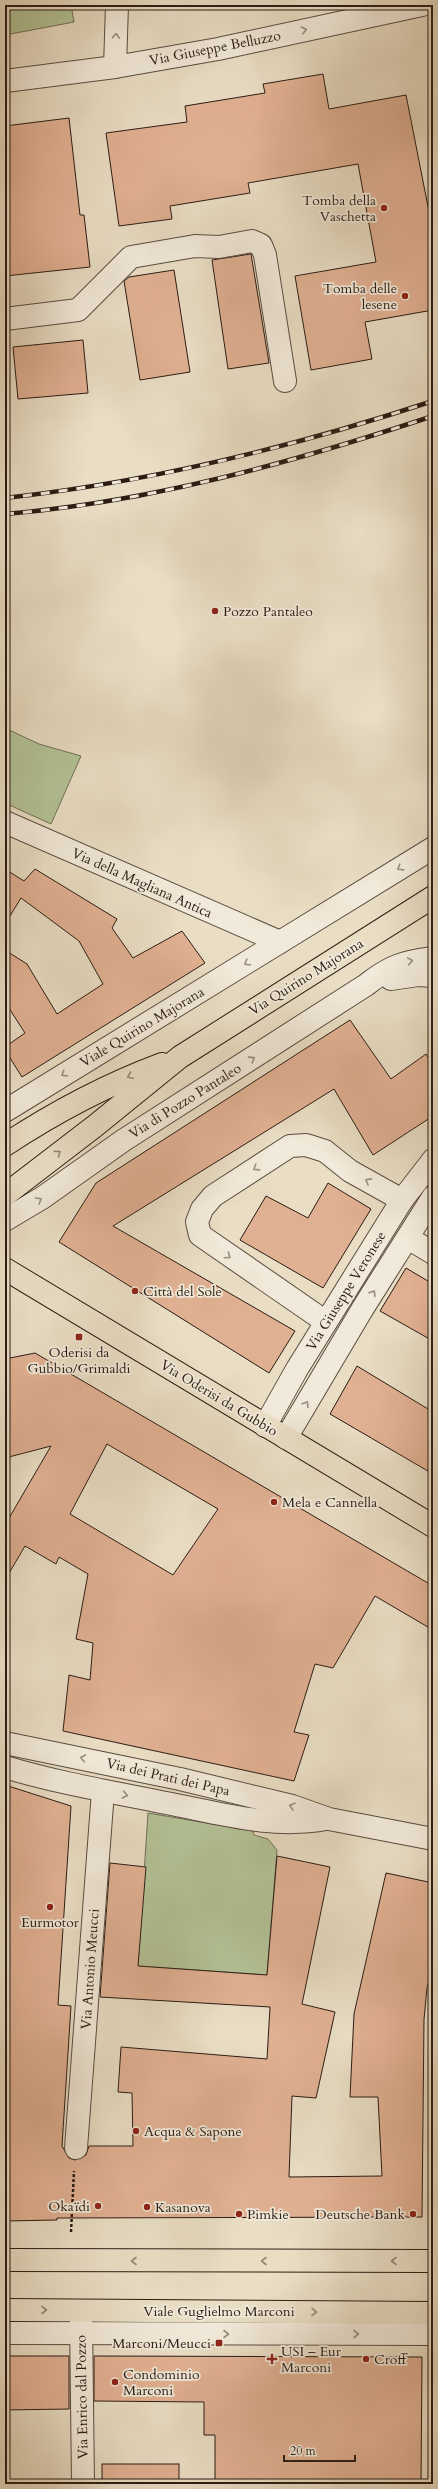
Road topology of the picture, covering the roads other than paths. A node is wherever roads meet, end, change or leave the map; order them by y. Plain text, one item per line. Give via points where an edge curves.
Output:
1 (117, 5) edge
2 (422, 5) edge
3 (115, 67) junction
4 (5, 81) edge
5 (5, 319) edge
6 (285, 381) dead end
7 (5, 822) edge
8 (433, 848) edge
9 (433, 897) edge
10 (280, 942) junction
11 (433, 958) edge
12 (433, 976) edge
13 (366, 985) junction
14 (180, 1057) junction
15 (5, 1111) edge
16 (5, 1145) edge
17 (433, 1160) edge
18 (5, 1195) edge
19 (433, 1197) edge
20 (402, 1200) junction
21 (5, 1220) edge
22 (408, 1238) junction
23 (433, 1253) edge
24 (5, 1269) edge
25 (326, 1322) junction
26 (265, 1426) junction
27 (286, 1438) junction
28 (433, 1526) edge
29 (5, 1743) edge
30 (5, 1768) edge
31 (103, 1791) junction
32 (329, 1819) junction
33 (433, 1839) edge
34 (75, 2157) road end
35 (5, 2260) edge
36 (433, 2261) edge
37 (5, 2310) edge
38 (81, 2310) junction
39 (433, 2313) edge
40 (5, 2333) edge
41 (81, 2334) junction
42 (433, 2334) edge
43 (83, 2484) edge

3 -> 1 street
3 -> 2 street, Via Giuseppe Belluzzo via 218,49
3 - 4 street, Via Giuseppe Belluzzo
5 - 6 street via 78,310 131,258 195,246 219,247 252,242 261,245 265,255
7 - 10 street, Via della Magliana Antica
8 -> 10 street
9 - 14 main road, Via Quirino Majorana
10 -> 15 street, Viale Quirino Majorana
13 -> 11 street, Via di Pozzo Pantaleo via 393,966
12 - 13 street, Via di Pozzo Pantaleo via 400,977
21 -> 13 street, Via di Pozzo Pantaleo via 42,1198 124,1140
14 -> 16 main road, Via Quirino Majorana via 88,1096
18 -> 14 main road, Via Quirino Majorana
17 - 20 street, Via Giuseppe Veronese
19 - 22 street, Via Giuseppe Veronese
20 - 25 street, Via Giuseppe Veronese
20 -> 25 street via 350,1171 325,1151 306,1145 290,1146 213,1196 202,1209 197,1222 200,1235
22 - 23 street
27 -> 22 street, Via Giuseppe Veronese
24 - 26 main road, Via Oderisi da Gubbio
25 - 26 street, Via Giuseppe Veronese
26 - 27 main road, Via Oderisi da Gubbio
27 - 28 main road, Via Oderisi da Gubbio
32 -> 29 street, Via dei Prati dei Papa via 292,1806 187,1781
30 - 31 street, Via dei Prati dei Papa
31 -> 32 street, Via dei Prati dei Papa via 268,1822 305,1823
31 - 34 street, Via Antonio Meucci
32 - 33 street, Via dei Prati dei Papa
36 -> 35 main road
37 -> 38 main road, Viale Guglielmo Marconi
38 -> 39 main road, Viale Guglielmo Marconi
38 - 41 street, Via Enrico dal Pozzo
40 - 41 street, Viale Guglielmo Marconi
41 -> 42 street, Viale Guglielmo Marconi
41 - 43 street, Via Enrico dal Pozzo

